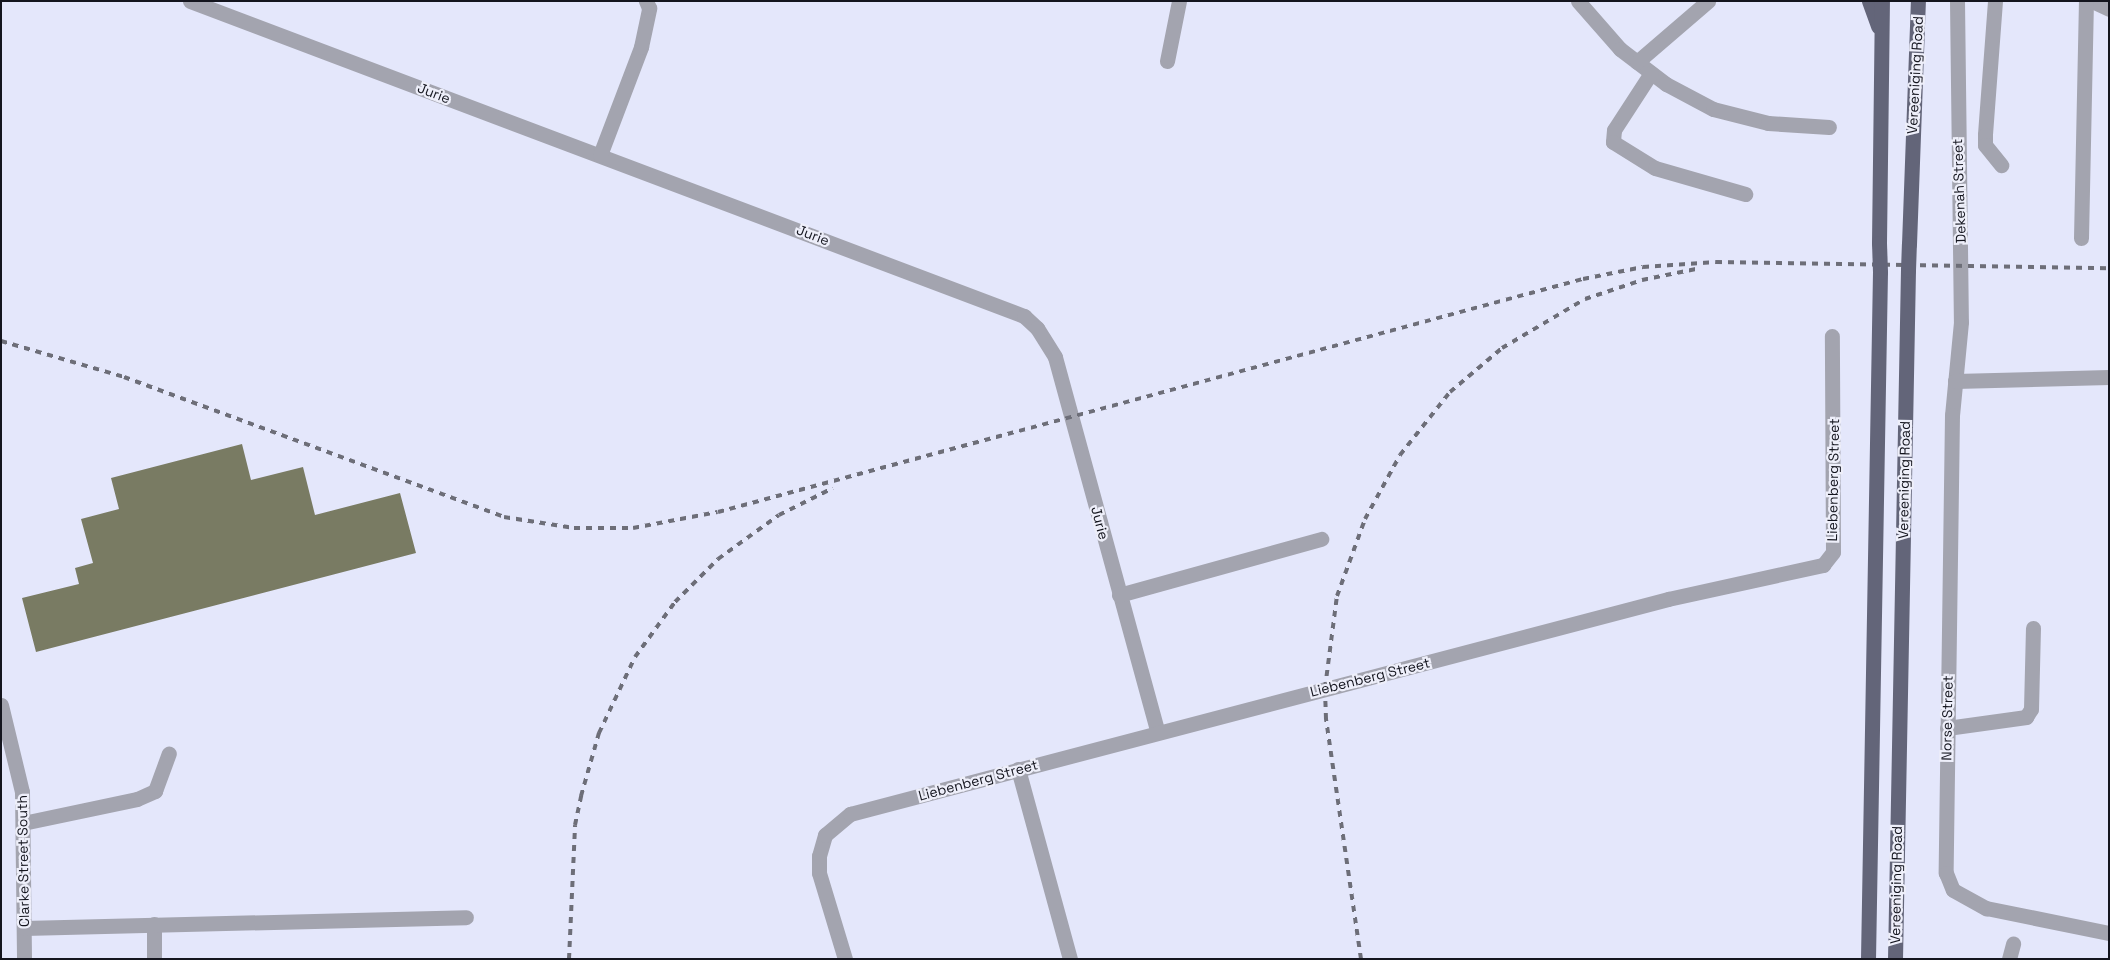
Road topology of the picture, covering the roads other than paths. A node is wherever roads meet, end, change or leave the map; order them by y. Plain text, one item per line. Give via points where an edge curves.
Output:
1 (190, 1) edge
2 (646, 1) edge
3 (1179, 1) edge
4 (1578, 1) edge
5 (1708, 1) edge
6 (1869, 1) edge
7 (1882, 1) edge
8 (1918, 1) edge
9 (1957, 1) edge
10 (1995, 1) edge
11 (2086, 1) edge
12 (2092, 1) edge
13 (2109, 9) edge
14 (1882, 40) junction
15 (1166, 61) dead end
16 (1637, 62) junction
17 (1651, 73) junction
18 (1829, 127) dead end
19 (600, 155) junction
20 (2001, 165) dead end
21 (1745, 194) dead end
22 (2081, 238) dead end
23 (1832, 336) dead end
24 (2109, 377) edge
25 (1955, 381) junction
26 (1321, 539) dead end
27 (1119, 595) junction
28 (2032, 628) dead end
29 (1, 705) edge
30 (1947, 728) junction
31 (1157, 731) junction
32 (169, 753) dead end
33 (1018, 769) junction
34 (23, 823) junction
35 (466, 917) dead end
36 (154, 924) junction
37 (24, 928) junction
38 (2109, 933) edge
39 (24, 959) edge
40 (154, 959) edge
41 (845, 959) edge
42 (1070, 959) edge
43 (1868, 959) edge
44 (1895, 959) edge

1 - 19 street, Jurie
2 - 19 street via 649,8 641,47
3 - 15 street
4 - 16 street via 1597,27
5 - 16 street
6 - 14 main road
7 - 14 main road, Vereeniging Road
8 - 44 main road, Vereeniging Road, bridge via 1908,270
9 - 25 street, Dekenah Street via 1961,294
10 - 20 street via 1985,145
11 - 22 street
12 - 13 street
14 - 43 main road, Vereeniging Road, bridge
16 - 17 street
17 - 18 street via 1713,109 1768,123
17 - 21 street via 1614,130 1613,142 1655,168
19 - 27 street, Jurie via 1010,309 1030,322 1055,357
23 - 31 street, Liebenberg Street via 1832,552 1823,565 1668,599
24 - 25 street
25 - 30 street, Norse Street
26 - 27 street
27 - 31 street, Jurie
28 - 30 street via 2031,709 2026,717
29 - 34 street, Clarke Street South via 22,792
30 - 38 street, Norse Street via 1945,855 1946,874 1953,890 1986,908
31 - 33 street, Liebenberg Street
32 - 34 street via 155,791 137,799
33 - 41 street, Liebenberg Street via 850,814 836,822 821,845 819,873
33 - 42 street
34 - 37 street, Clarke Street South
35 - 36 street
36 - 37 street
36 - 40 street
37 - 39 street, Clarke Street South

